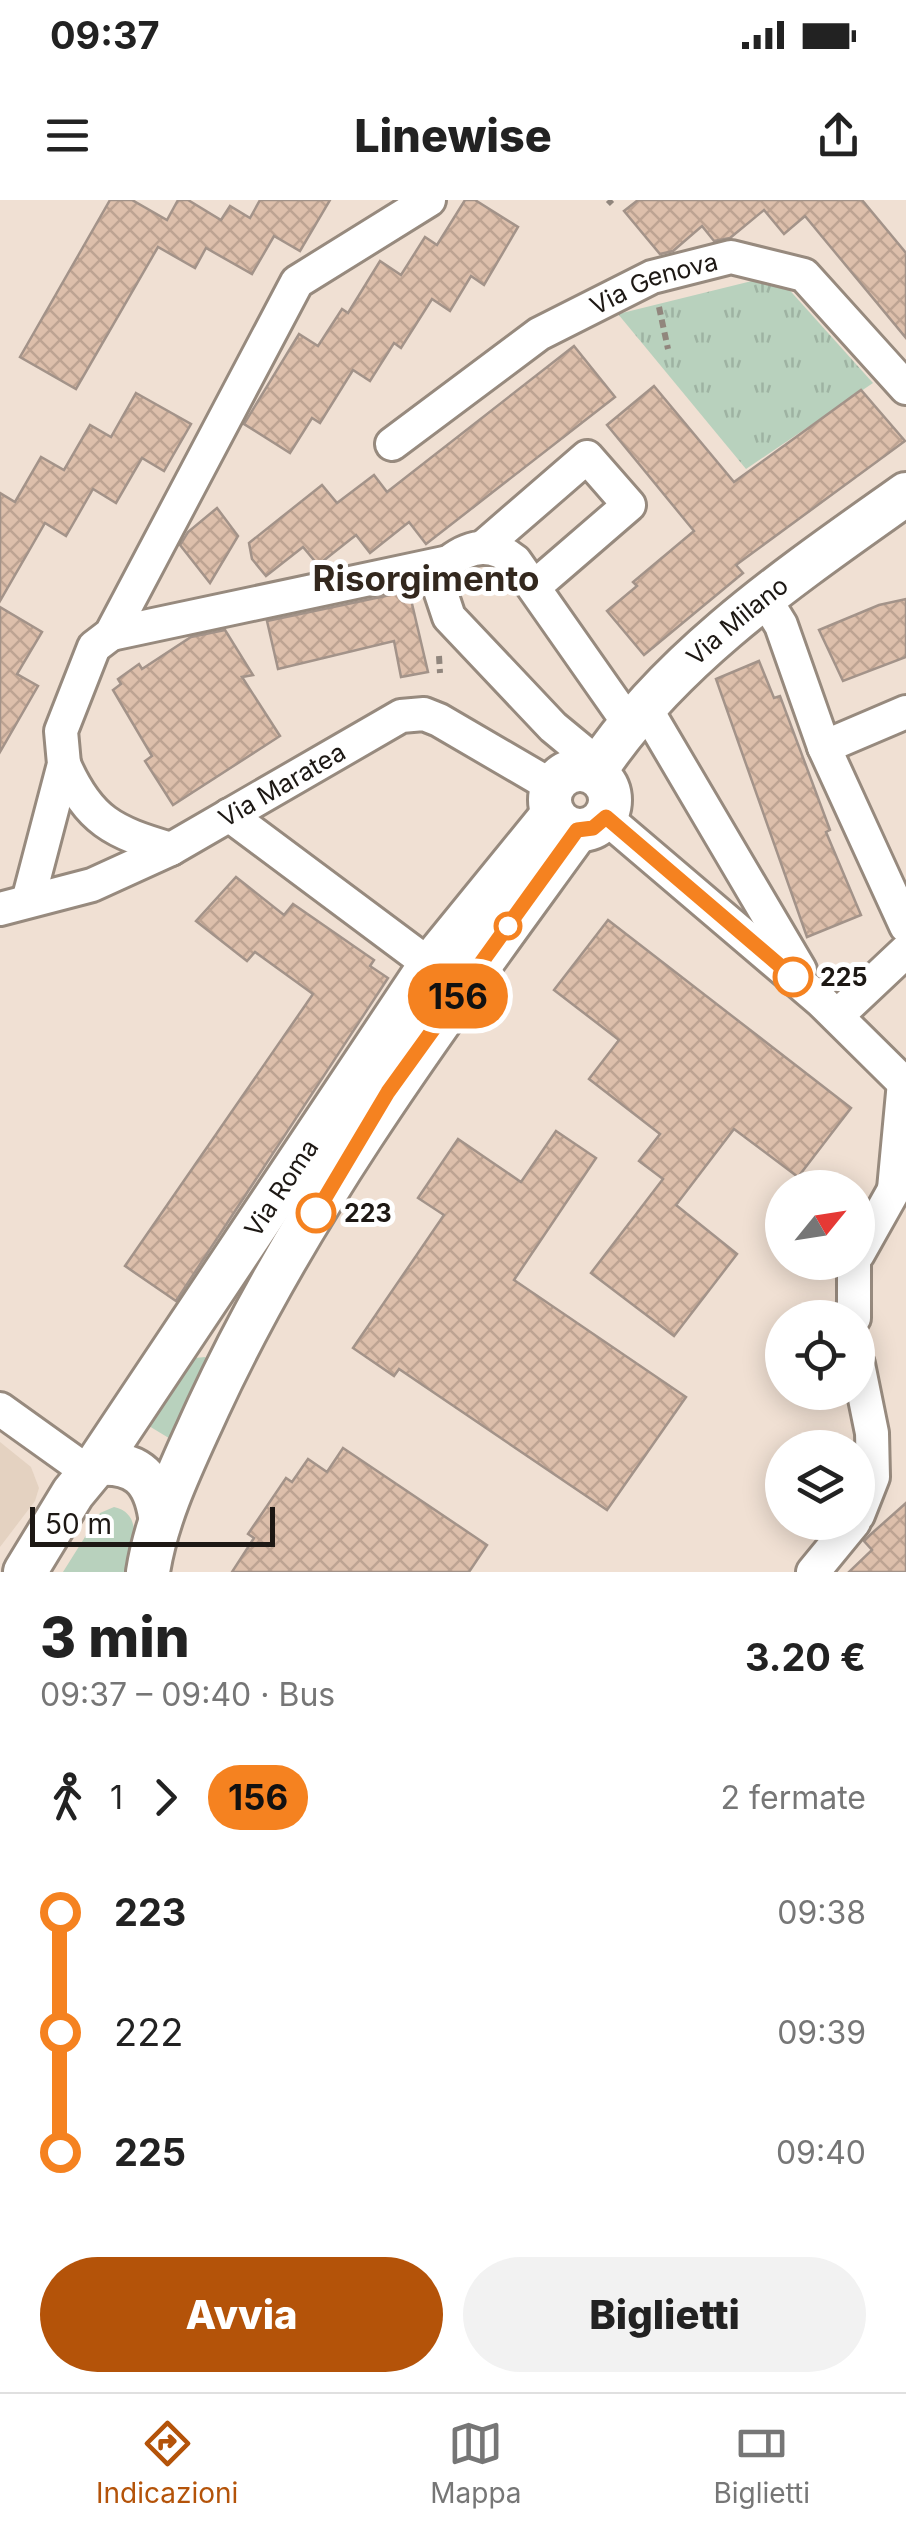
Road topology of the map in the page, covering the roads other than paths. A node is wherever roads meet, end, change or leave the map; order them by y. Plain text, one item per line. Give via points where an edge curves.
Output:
1 (430, 200) edge
2 (906, 388) edge
3 (392, 444) dead end
4 (906, 494) edge
5 (482, 547) junction
6 (450, 562) junction
7 (534, 587) junction
8 (765, 600) junction
9 (111, 634) junction
10 (906, 712) edge
11 (638, 716) junction
12 (824, 747) junction
13 (64, 764) junction
14 (597, 769) junction
15 (572, 812) junction
16 (229, 816) junction
17 (171, 849) junction
18 (14, 905) edge
19 (906, 926) edge
20 (906, 951) edge
21 (430, 965) junction
22 (829, 1009) junction
23 (905, 1084) edge
24 (900, 1179) edge
25 (875, 1224) edge
26 (0, 1409) edge
27 (93, 1468) junction
28 (160, 1516) junction
29 (839, 1540) edge
30 (25, 1572) edge
31 (148, 1572) edge
32 (813, 1572) edge

1 - 9 street via 297,282
2 - 3 street, Via Genova via 804,275 731,257 652,277 539,334
4 - 8 main road, Via Milano
5 - 6 street
5 - 7 street via 504,552
5 - 7 street via 588,457 628,505
6 - 9 street
6 - 14 street via 440,590 449,618
7 - 11 street
8 - 11 main road, Via Milano
8 - 12 street via 781,625
9 - 13 street via 94,647 60,731
10 - 12 street
11 - 14 main road, Via Milano
11 - 22 street
12 - 19 street
13 - 17 street via 93,815
13 - 18 street
14 - 15 main road via 570,770
15 - 16 street, Via Maratea via 424,714 401,716
15 - 21 main road, Via Roma
15 - 22 street, Via Maratea
15 - 28 main road, Via Roma via 388,1092 234,1352
16 - 17 street, Via Maratea
16 - 21 street
17 - 18 street, Via Maratea via 92,885
20 - 22 street
21 - 27 main road, Via Roma
22 - 23 street
23 - 24 street
24 - 25 street
26 - 27 street
27 - 28 main road via 121,1462 142,1472 156,1492
27 - 30 main road, Via Roma
28 - 31 main road, Via Roma
29 - 32 street

